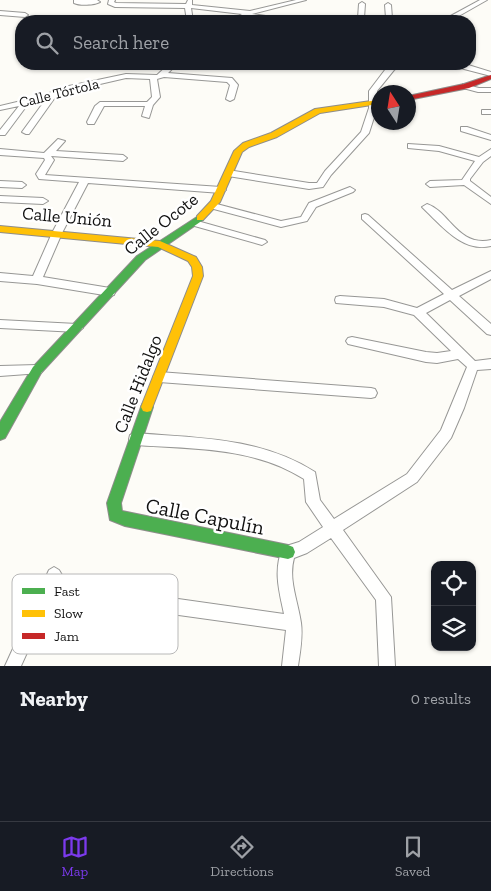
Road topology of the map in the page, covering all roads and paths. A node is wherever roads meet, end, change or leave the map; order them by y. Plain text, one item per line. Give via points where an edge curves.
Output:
1 (77, 0) edge
2 (112, 0) edge
3 (303, 0) edge
4 (484, 0) edge
5 (97, 2) dead end
6 (151, 2) edge
7 (189, 3) edge
8 (362, 4) dead end
9 (388, 5) dead end
10 (0, 13) edge
11 (247, 14) junction
12 (461, 14) edge
13 (25, 15) dead end
14 (252, 15) edge
15 (361, 15) edge
16 (388, 15) edge
17 (167, 70) edge
18 (390, 70) edge
19 (475, 70) edge
20 (163, 74) junction
21 (491, 76) edge
22 (153, 78) junction
23 (377, 85) edge
24 (466, 86) junction
25 (491, 90) edge
26 (54, 94) junction
27 (416, 96) edge
28 (230, 99) dead end
29 (24, 103) junction
30 (149, 104) junction
31 (371, 104) edge
32 (0, 108) edge
33 (146, 116) dead end
34 (371, 117) edge
35 (91, 122) dead end
36 (464, 130) dead end
37 (26, 132) dead end
38 (2, 133) dead end
39 (491, 138) edge
40 (61, 141) dead end
41 (411, 146) dead end
42 (0, 152) edge
43 (491, 152) edge
44 (47, 154) junction
45 (123, 158) dead end
46 (480, 160) junction
47 (228, 173) junction
48 (85, 180) junction
49 (466, 182) junction
50 (0, 184) edge
51 (430, 184) dead end
52 (22, 185) dead end
53 (221, 190) junction
54 (350, 190) dead end
55 (0, 199) edge
56 (43, 201) dead end
57 (491, 201) edge
58 (213, 206) junction
59 (427, 207) dead end
60 (365, 217) dead end
61 (194, 223) junction
62 (0, 230) edge
63 (57, 232) junction
64 (262, 242) dead end
65 (491, 243) edge
66 (160, 244) junction
67 (197, 267) joint
68 (491, 275) edge
69 (0, 277) edge
70 (37, 280) junction
71 (110, 292) junction
72 (450, 296) junction
73 (340, 300) dead end
74 (418, 312) junction
75 (0, 324) edge
76 (77, 328) junction
77 (491, 331) edge
78 (352, 341) dead end
79 (459, 354) junction
80 (491, 364) edge
81 (473, 366) junction
82 (37, 370) junction
83 (0, 371) edge
84 (159, 377) junction
85 (371, 393) dead end
86 (1, 430) edge
87 (135, 440) junction
88 (115, 515) joint
89 (332, 527) junction
90 (288, 552) junction
91 (178, 607) edge
92 (293, 623) junction
93 (18, 654) edge
94 (13, 666) edge
95 (290, 666) edge
96 (387, 666) edge

1 - 5 street via 77,3
2 - 6 street via 110,3 115,5
3 - 11 street
4 - 12 street
6 - 7 street
7 - 11 street via 235,8
8 - 15 street
9 - 16 street
10 - 13 street
11 - 14 street
17 - 20 street, Calle Tórtola
18 - 23 street
19 - 21 street
20 - 22 street, Calle Tórtola
20 - 28 street via 232,82
21 - 24 street
22 - 26 street, Calle Tórtola via 126,76
22 - 30 street via 156,97
24 - 25 street
24 - 27 street
26 - 29 street, Calle Tórtola
26 - 37 street
29 - 32 street, Calle Tórtola
29 - 38 street
30 - 33 street
30 - 35 street via 103,104
31 - 47 street, Calle Ocote via 318,111 274,135 246,145 238,150
34 - 47 street via 365,134 320,185
36 - 39 street
40 - 44 street
41 - 46 street via 439,148
42 - 44 street
43 - 46 street
44 - 45 street
44 - 48 street via 50,160 40,174 42,178
46 - 49 street
47 - 53 street, Calle Ocote
48 - 53 street
48 - 63 street
49 - 51 street
49 - 57 street
50 - 52 street
53 - 58 street, Calle Ocote
54 - 58 street via 312,205 304,219 281,224
55 - 56 street
58 - 61 street, Calle Ocote
59 - 65 street via 468,242 484,246
60 - 72 street
61 - 64 street
61 - 66 street, Calle Ocote
62 - 63 street, Calle Unión
63 - 66 street, Calle Unión
63 - 70 street
66 - 67 street, Calle Unión via 192,259
66 - 71 street, Calle Ocote via 141,258
67 - 84 street, Calle Hidalgo via 193,291
68 - 72 street
69 - 70 street
70 - 71 street
71 - 76 street, Calle Ocote
72 - 74 street
72 - 77 street
73 - 74 street via 384,303
74 - 79 street
75 - 76 street
76 - 82 street, Calle Ocote
78 - 79 street via 426,357
79 - 81 street
80 - 81 street
81 - 89 street via 446,434 412,478
82 - 83 street
82 - 86 street, Calle Ocote
84 - 85 street
84 - 87 street, Calle Hidalgo
87 - 88 street, Calle Hidalgo via 114,503
87 - 89 street via 253,450 297,466 310,476 313,502
88 - 90 street, Calle Capulín via 124,520
89 - 90 street via 302,548
89 - 96 street via 383,597
90 - 92 street via 284,575
91 - 92 street
92 - 95 street via 294,645
93 - 94 street

